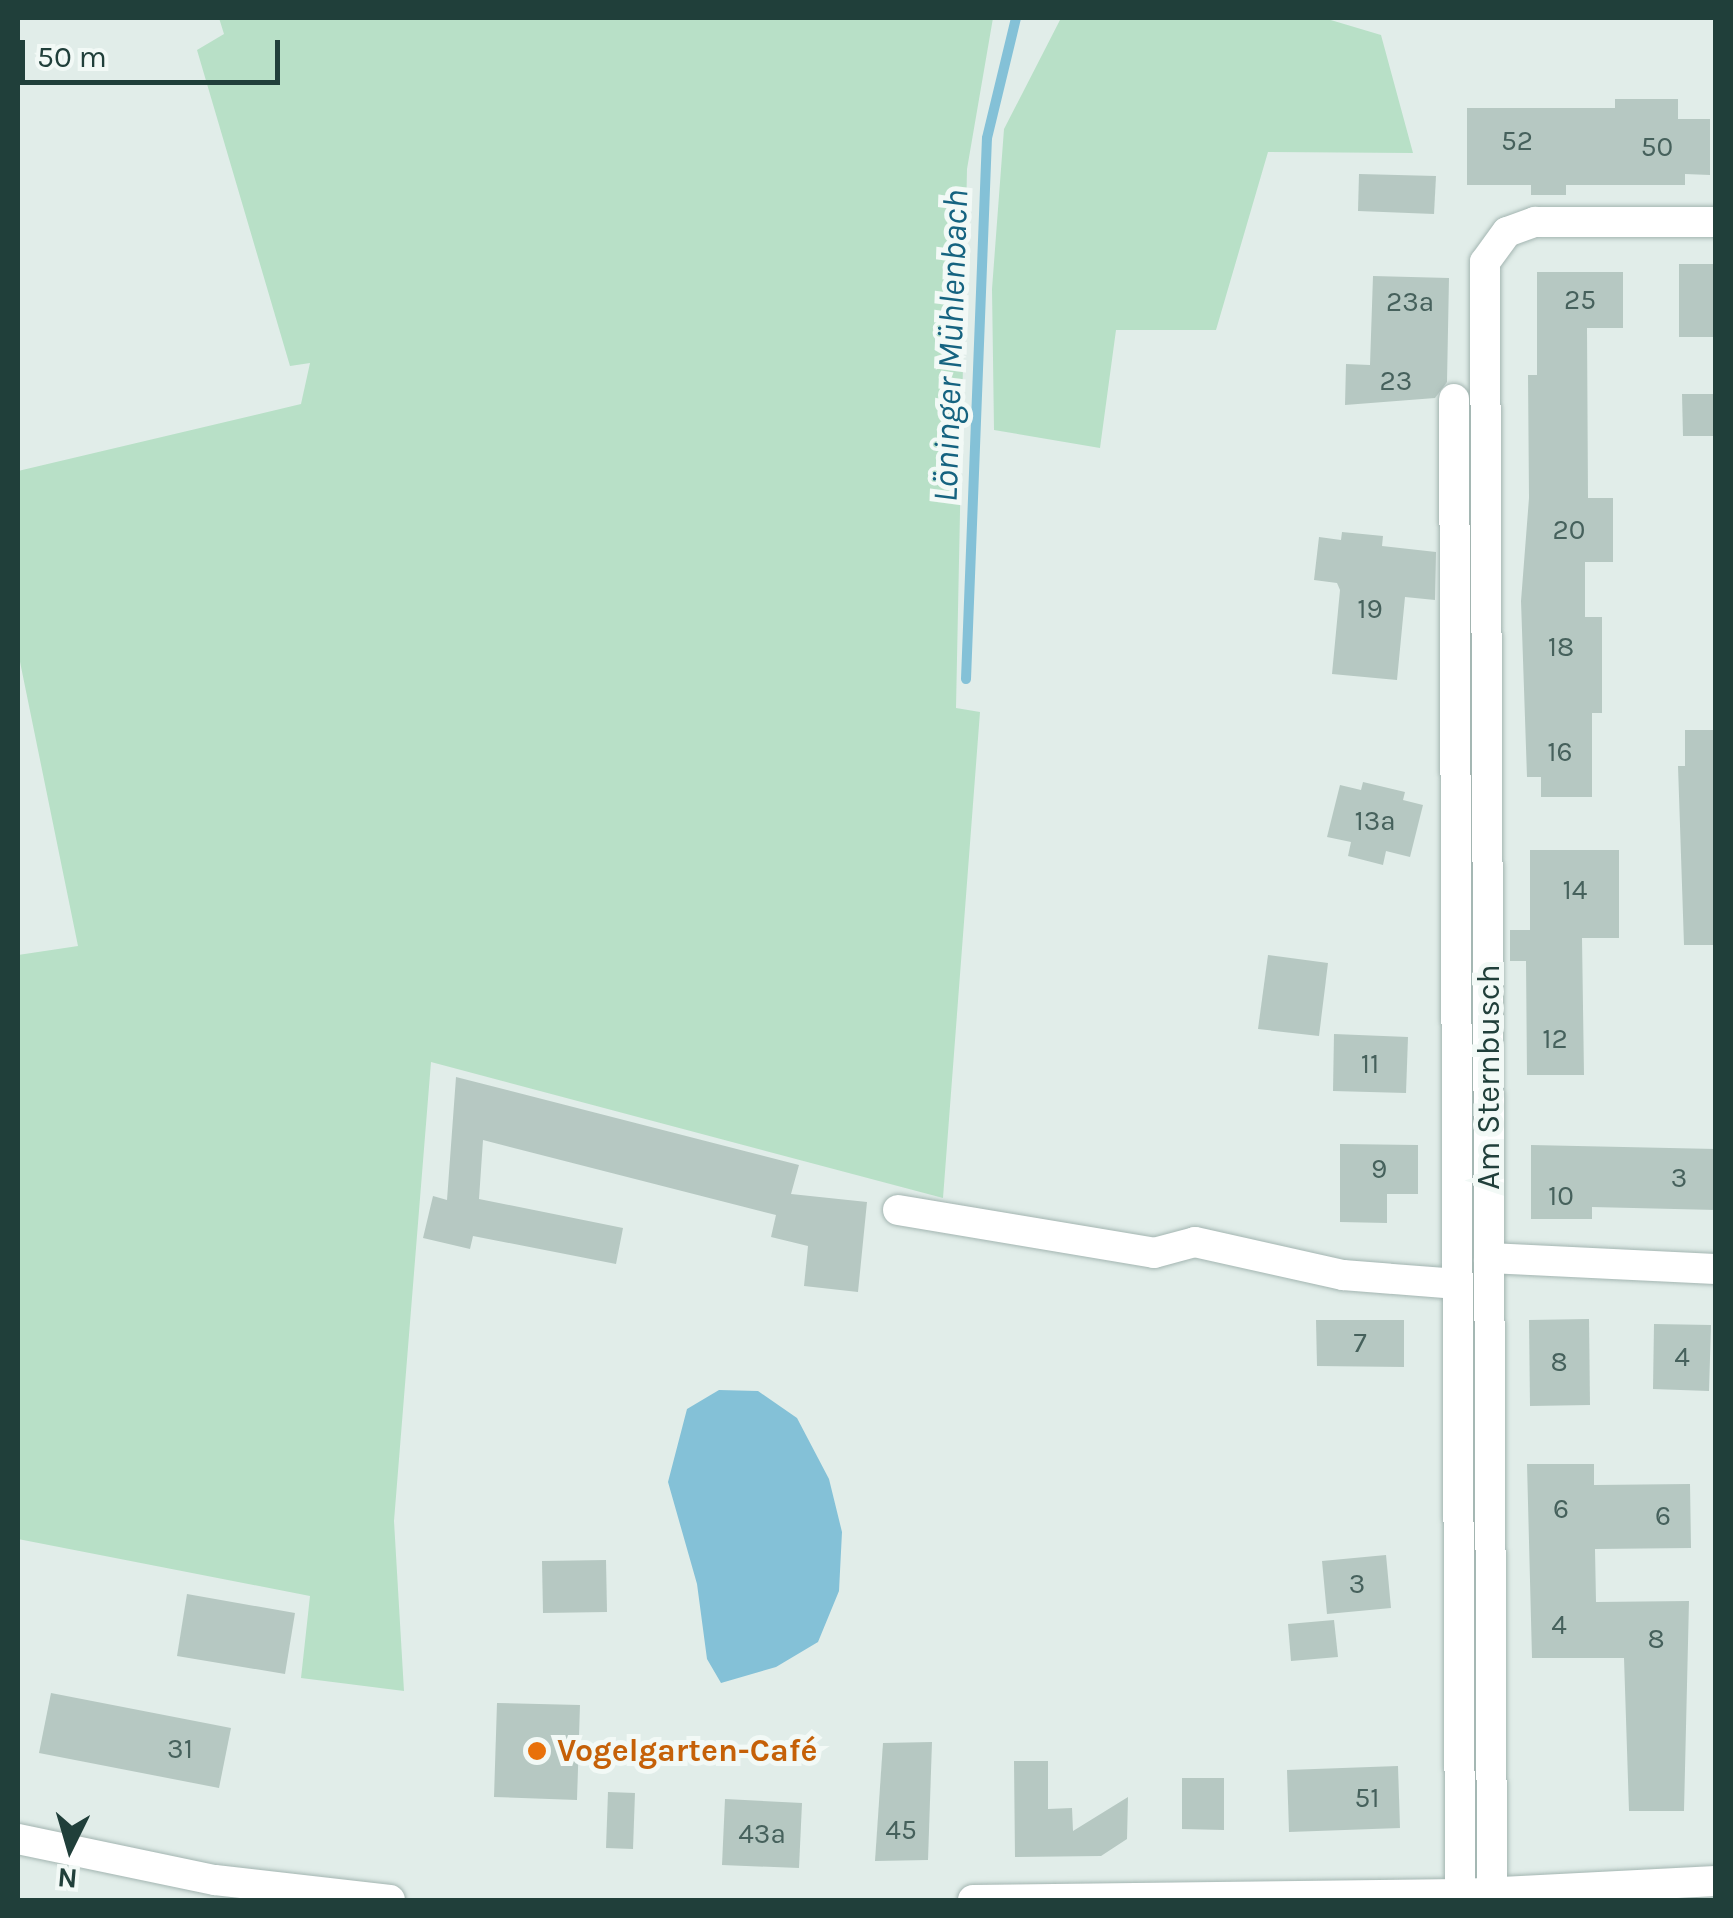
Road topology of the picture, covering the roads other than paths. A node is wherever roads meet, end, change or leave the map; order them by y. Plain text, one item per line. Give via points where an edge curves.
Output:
1 (1716, 222) edge
2 (1454, 399) dead end
3 (1456, 888) junction
4 (1488, 888) junction
5 (898, 1210) dead end
6 (1489, 1258) junction
7 (1716, 1269) edge
8 (1458, 1284) junction
9 (18, 1839) edge
10 (1716, 1881) edge
11 (1492, 1892) junction
12 (1460, 1897) edge
13 (390, 1900) edge
14 (972, 1900) edge

1 - 4 street, Am Sternbusch via 1535,222 1507,232 1486,262
2 - 3 street, Am Sternbusch
3 - 4 street
3 - 8 street, Am Sternbusch
4 - 6 street, Am Sternbusch
5 - 8 street via 1154,1253 1195,1242 1343,1276
6 - 7 street
6 - 11 street, Am Sternbusch
8 - 12 street, Am Sternbusch
9 - 13 street via 216,1880
10 - 11 street
11 - 12 street
12 - 14 street

